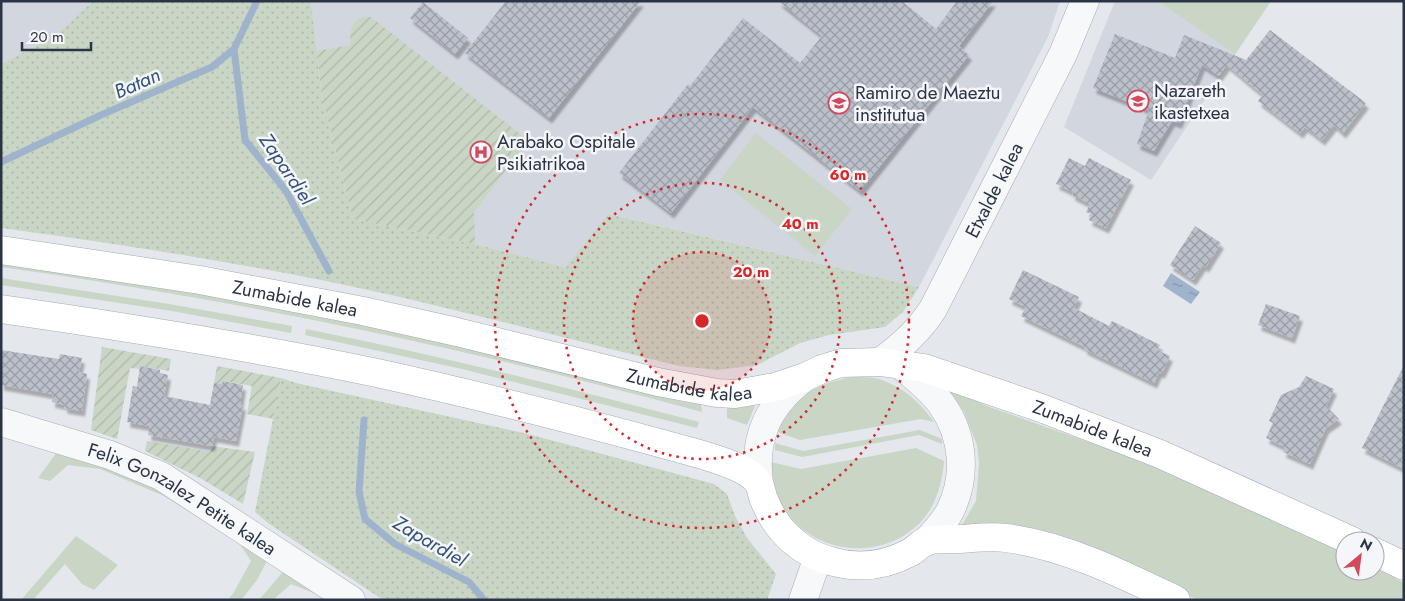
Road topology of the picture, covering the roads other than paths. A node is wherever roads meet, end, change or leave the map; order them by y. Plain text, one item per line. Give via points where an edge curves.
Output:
1 (1085, 1) edge
2 (1, 250) edge
3 (1, 308) edge
4 (890, 363) junction
5 (805, 377) junction
6 (1, 422) edge
7 (759, 483) junction
8 (1335, 533) edge
9 (926, 542) junction
10 (818, 557) junction
11 (1385, 557) edge
12 (1404, 566) edge
13 (351, 600) edge
14 (803, 600) edge
15 (1176, 600) edge

1 - 4 street, Etxalde kalea via 1062,54 933,309 922,326 894,352
2 - 5 main road, Zumabide kalea via 200,280 353,309 689,389 735,394 775,388
3 - 7 main road via 187,337 386,375 703,455 727,462
4 - 5 main road, Zumabide kalea via 841,363
4 - 8 main road, Zumabide kalea via 945,374 1094,428 1160,454
4 - 9 street via 930,391 942,404 959,445 961,475 957,494 950,512
5 - 7 street via 790,388 768,418 761,435 757,467
6 - 13 street, Felix Gonzalez Petite kalea via 110,455 161,476
7 - 10 main road via 774,520 801,548
9 - 10 main road via 882,563 850,565
9 - 15 main road via 1004,538 1042,544 1087,560
10 - 14 street
11 - 12 main road

